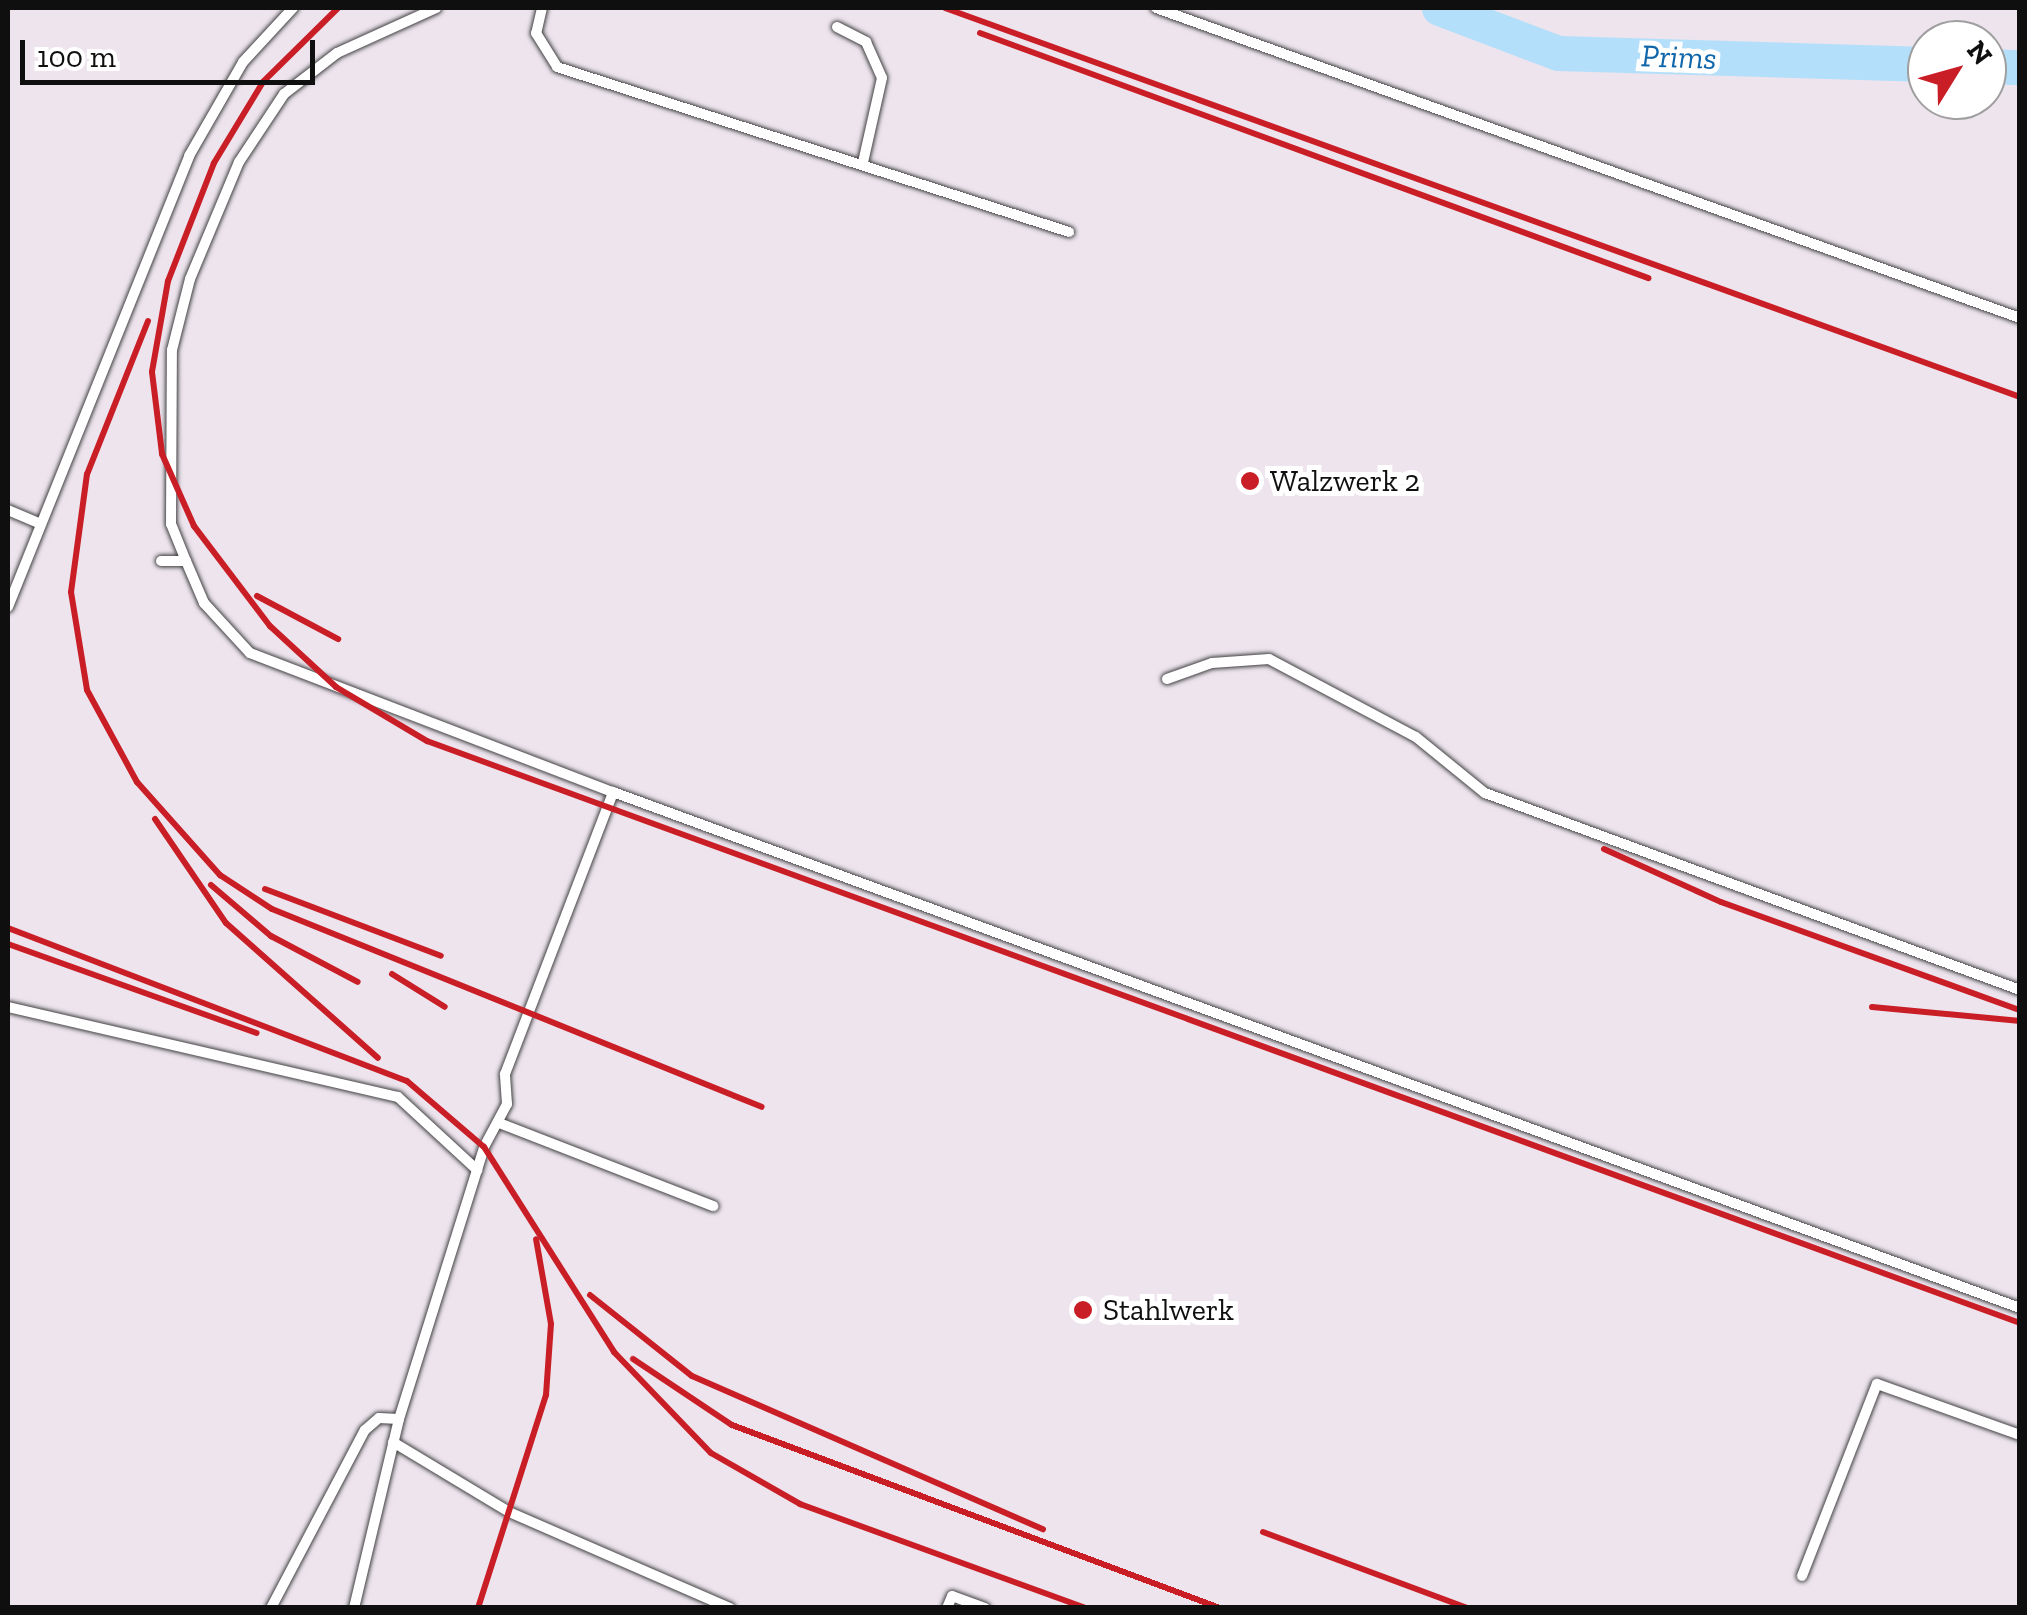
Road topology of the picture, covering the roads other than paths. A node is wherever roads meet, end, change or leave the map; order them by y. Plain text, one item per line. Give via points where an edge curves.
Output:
1 (293, 8) edge
2 (436, 8) edge
3 (542, 8) edge
4 (1156, 8) edge
5 (837, 27) dead end
6 (862, 162) junction
7 (1069, 232) dead end
8 (2020, 318) edge
9 (8, 510) edge
10 (38, 523) junction
11 (161, 561) dead end
12 (186, 561) junction
13 (8, 607) edge
14 (1167, 679) dead end
15 (613, 792) junction
16 (2020, 990) edge
17 (8, 1007) edge
18 (498, 1123) junction
19 (477, 1170) junction
20 (712, 1206) dead end
21 (2020, 1308) edge
22 (399, 1419) junction
23 (2020, 1435) edge
24 (393, 1442) junction
25 (1802, 1576) dead end
26 (271, 1608) edge
27 (354, 1608) edge
28 (730, 1608) edge
29 (947, 1608) edge
30 (984, 1608) edge

1 - 10 lane via 209,115
2 - 12 lane via 336,53 298,84 239,162 190,279 172,350 171,524
3 - 6 lane via 536,34 557,67
4 - 8 lane
5 - 6 lane via 866,42 882,78
6 - 7 lane
9 - 10 lane
10 - 13 lane
11 - 12 lane
12 - 15 lane via 204,603 250,653
14 - 16 lane via 1212,663 1269,659 1416,737 1485,794
15 - 18 lane via 506,1074
15 - 21 lane
17 - 19 lane via 398,1096
18 - 19 lane
18 - 20 lane
19 - 22 lane
22 - 24 lane
22 - 26 lane via 378,1418 365,1430
23 - 25 lane via 1877,1384
24 - 27 lane
24 - 28 lane via 509,1512
29 - 30 lane via 952,1596

